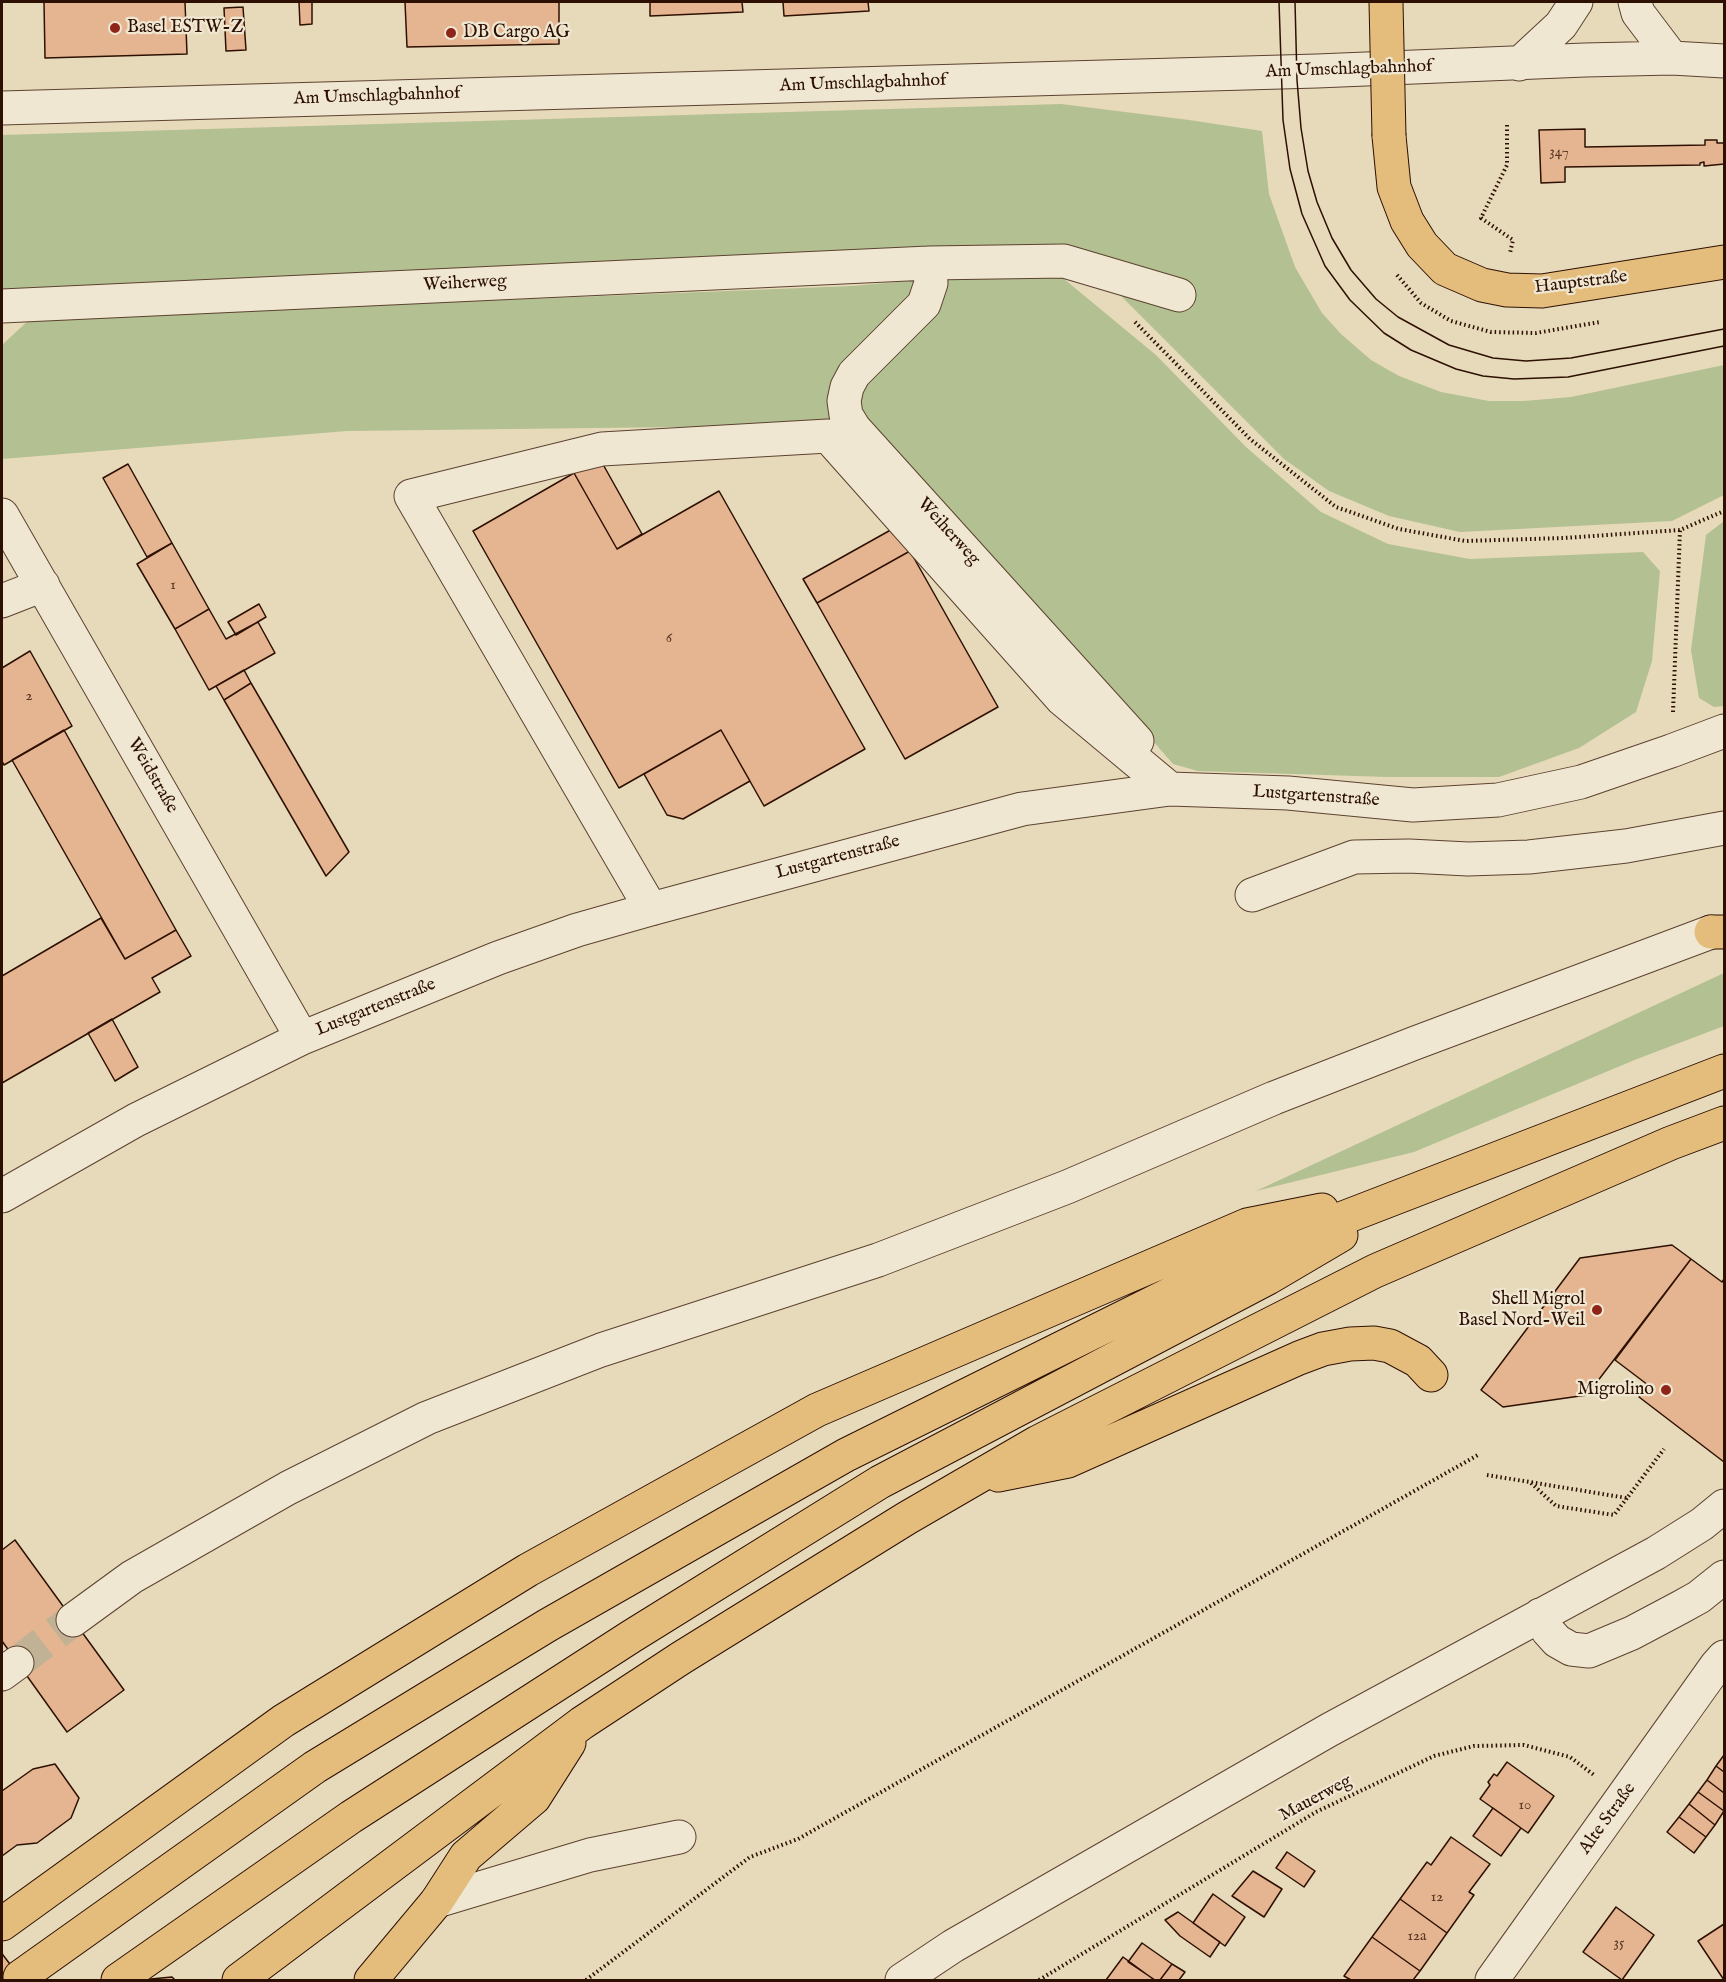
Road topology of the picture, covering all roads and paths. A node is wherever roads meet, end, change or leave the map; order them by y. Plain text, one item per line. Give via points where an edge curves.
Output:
1 (1386, 2) edge
2 (1576, 2) edge
3 (1635, 2) edge
4 (1672, 58) junction
5 (1725, 61) edge
6 (1519, 64) junction
7 (2, 108) edge
8 (1507, 125) dead end
9 (1509, 258) dead end
10 (1725, 262) edge
11 (929, 263) junction
12 (1179, 295) dead end
13 (2, 306) edge
14 (1133, 319) dead end
15 (1725, 511) edge
16 (2, 515) edge
17 (1680, 530) junction
18 (43, 585) junction
19 (2, 601) edge
20 (1725, 731) edge
21 (1671, 751) junction
22 (1170, 789) junction
23 (1725, 828) edge
24 (1252, 895) dead end
25 (651, 909) junction
26 (1718, 932) edge
27 (302, 1038) junction
28 (1725, 1071) edge
29 (1725, 1123) edge
30 (1417, 1190) junction
31 (2, 1196) edge
32 (1431, 1375) dead end
33 (1664, 1449) dead end
34 (1478, 1455) dead end
35 (1487, 1475) dead end
36 (973, 1480) junction
37 (1531, 1482) junction
38 (1627, 1498) junction
39 (1725, 1506) edge
40 (1725, 1577) edge
41 (1540, 1615) junction
42 (74, 1620) tunnel mouth
43 (1725, 1657) edge
44 (582, 1724) junction
45 (1624, 1797) junction
46 (679, 1837) dead end
47 (437, 1901) junction
48 (2, 1924) edge
49 (20, 1977) dead end
50 (117, 1980) edge
51 (239, 1980) edge
52 (371, 1980) edge
53 (586, 1980) edge
54 (902, 1980) edge
55 (1039, 1980) edge
56 (1492, 1980) edge

1 - 10 main road, Hauptstraße, bridge via 1394,187 1407,221 1422,245 1445,269 1482,285 1542,291
2 - 6 street via 1561,24
3 - 4 street via 1638,13
4 - 5 street, Am Umschlagbahnhof
4 - 6 street, Am Umschlagbahnhof
6 - 7 street, Am Umschlagbahnhof
8 - 9 path via 1507,165 1480,218 1513,240
11 - 12 street, Weiherweg via 1064,261
11 - 13 street, Weiherweg
11 - 22 street, Weiherweg via 931,283 924,303 854,374 844,401 846,415 1119,720 1151,758
14 - 17 path via 1250,439 1336,507 1399,530 1465,541
15 - 17 path
16 - 18 street, Weidstraße
17 - 21 path
18 - 19 street
18 - 27 street, Weidstraße
20 - 21 street, Lustgartenstraße
21 - 22 street, Lustgartenstraße via 1581,782 1498,800 1413,805 1288,793
22 - 25 street, Lustgartenstraße via 1022,809
22 - 25 street via 1062,699 828,436 602,449 411,496
23 - 24 street via 1626,846 1529,857 1354,857
25 - 27 street, Lustgartenstraße via 498,958
26 - 42 street via 1383,1055 1068,1187 878,1260 601,1350 427,1418 267,1500 132,1577
27 - 31 street, Lustgartenstraße via 136,1120
28 - 30 main road
29 - 36 main road via 1375,1271 1038,1442
30 - 48 main road via 1247,1225 817,1410 528,1570 283,1721
30 - 49 main road via 1255,1252 846,1455 548,1625 315,1767
30 - 50 main road via 1268,1278 880,1482 351,1817
32 - 36 main road via 1418,1361 1390,1346 1350,1344 1323,1349 1068,1461
33 - 38 path
34 - 53 path via 798,1839 750,1857
35 - 37 path
36 - 44 main road via 681,1658
37 - 38 path
37 - 38 path via 1556,1506 1614,1515
39 - 41 street via 1656,1553
40 - 41 street via 1681,1607 1589,1651 1571,1649 1557,1641
41 - 54 street via 1329,1730 953,1946
43 - 45 street, Alte Straße
44 - 47 main road via 534,1798 466,1857
44 - 51 main road
45 - 55 path, Mauerweg via 1570,1757 1524,1745 1474,1746 1434,1756 1316,1812
45 - 56 street, Alte Straße
46 - 47 street via 590,1855
47 - 52 main road

